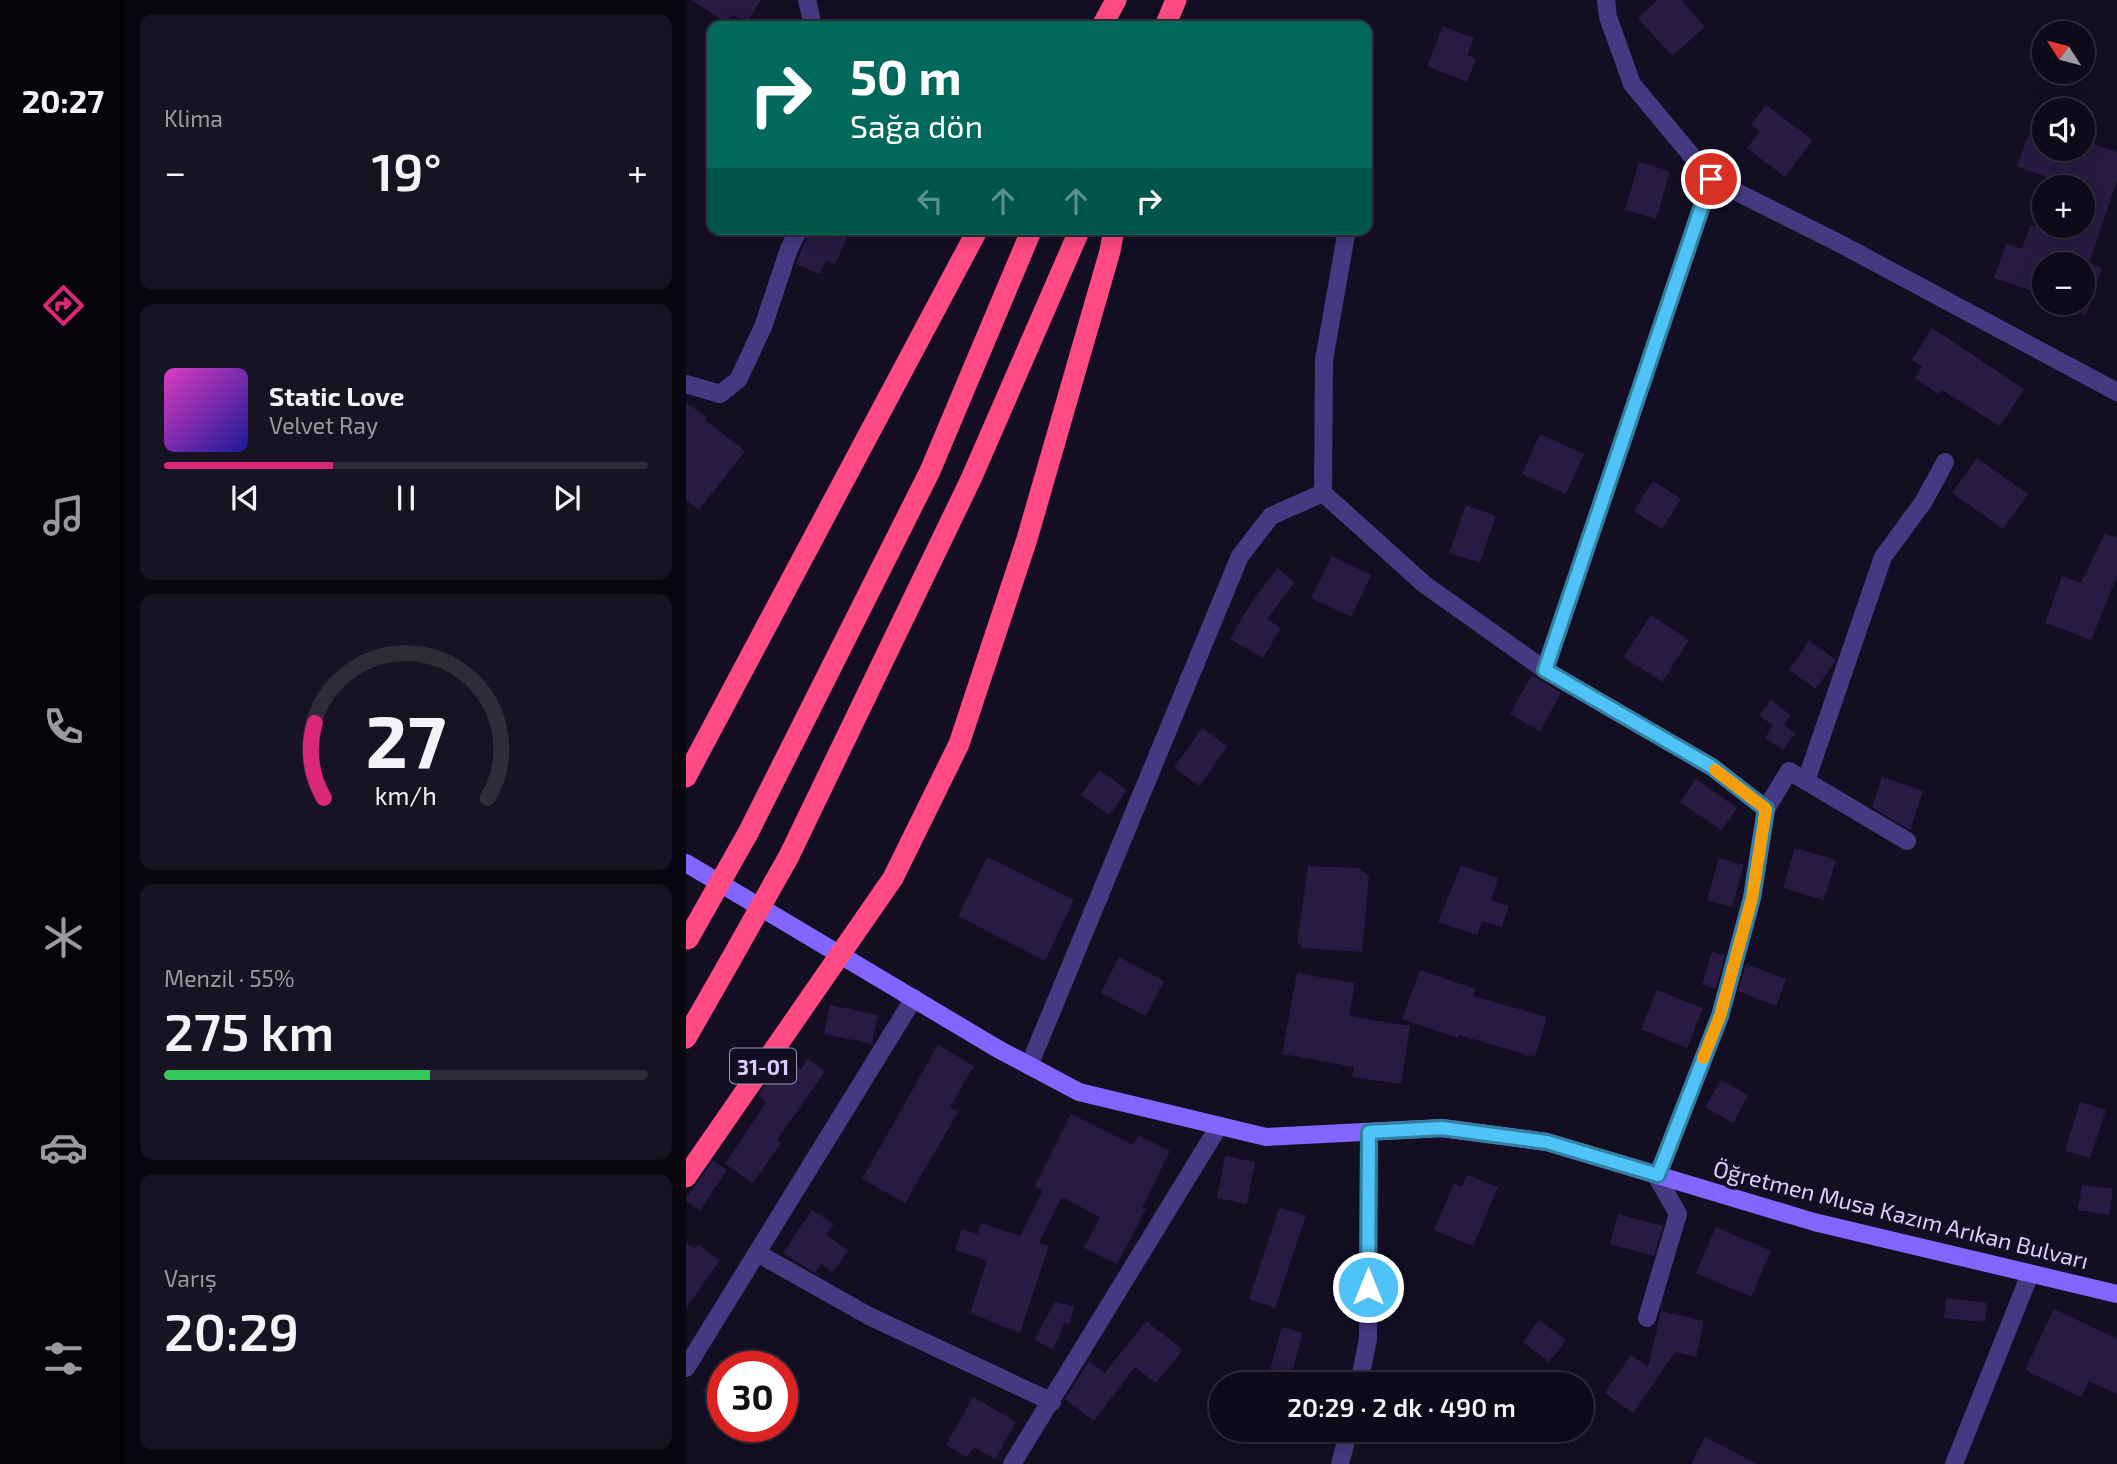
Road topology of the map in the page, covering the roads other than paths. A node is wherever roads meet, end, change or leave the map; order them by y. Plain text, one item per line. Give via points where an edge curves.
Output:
1 (807, 0) edge
2 (1116, 0) edge
3 (1125, 0) edge
4 (1178, 0) edge
5 (1606, 0) edge
6 (812, 21) edge
7 (1105, 21) edge
8 (1117, 21) edge
9 (1168, 21) edge
10 (1173, 21) edge
11 (1711, 179) junction
12 (796, 235) edge
13 (975, 235) edge
14 (1029, 235) edge
15 (1077, 235) edge
16 (1113, 235) edge
17 (1346, 235) edge
18 (686, 384) edge
19 (2117, 392) edge
20 (1945, 462) dead end
21 (1323, 493) junction
22 (1545, 670) junction
23 (686, 777) edge
24 (1806, 781) junction
25 (1766, 809) junction
26 (1907, 841) dead end
27 (686, 863) edge
28 (687, 942) edge
29 (841, 954) junction
30 (914, 998) junction
31 (686, 1038) edge
32 (1029, 1066) junction
33 (1219, 1126) junction
34 (1369, 1132) junction
35 (1658, 1175) junction
36 (686, 1177) edge
37 (757, 1253) junction
38 (2030, 1274) junction
39 (2117, 1294) edge
40 (1647, 1318) dead end
41 (686, 1368) edge
42 (1361, 1372) edge
43 (1052, 1402) junction
44 (1346, 1442) edge
45 (1012, 1464) edge
46 (1340, 1464) edge
47 (1954, 1464) edge

1 - 6 street
2 - 7 highway
3 - 8 highway
4 - 9 highway
4 - 10 highway
5 - 11 street via 1632,84
11 - 19 street
11 - 22 street
12 - 18 street via 763,327 738,380 720,394
13 - 23 highway
14 - 28 highway, bridge via 930,471 748,833
15 - 31 highway, bridge via 971,479 789,856
16 - 29 highway via 1027,539 959,744 893,878
17 - 21 street via 1324,360
20 - 24 street via 1924,501 1882,556
21 - 22 street via 1424,584
21 - 32 street via 1271,516 1240,556
22 - 25 street via 1712,767
24 - 25 street via 1789,771
24 - 26 street
25 - 35 street via 1752,898 1720,1016
27 - 29 street, Öğretmen Musa Kazım Arıkan Bulvarı
29 - 30 street, Öğretmen Musa Kazım Arıkan Bulvarı
29 - 36 highway, 31-01
30 - 32 street, Öğretmen Musa Kazım Arıkan Bulvarı
30 - 37 street
32 - 33 street, Öğretmen Musa Kazım Arıkan Bulvarı via 1079,1093
33 - 34 street, Öğretmen Musa Kazım Arıkan Bulvarı via 1266,1137
33 - 43 street
34 - 35 street, Öğretmen Musa Kazım Arıkan Bulvarı via 1442,1128 1547,1142
34 - 42 street via 1368,1339
35 - 38 street, Öğretmen Musa Kazım Arıkan Bulvarı via 1814,1222
35 - 40 street via 1678,1214
37 - 41 street
37 - 43 street via 869,1316
38 - 39 street, Öğretmen Musa Kazım Arıkan Bulvarı
38 - 47 street
43 - 45 street
44 - 46 street

